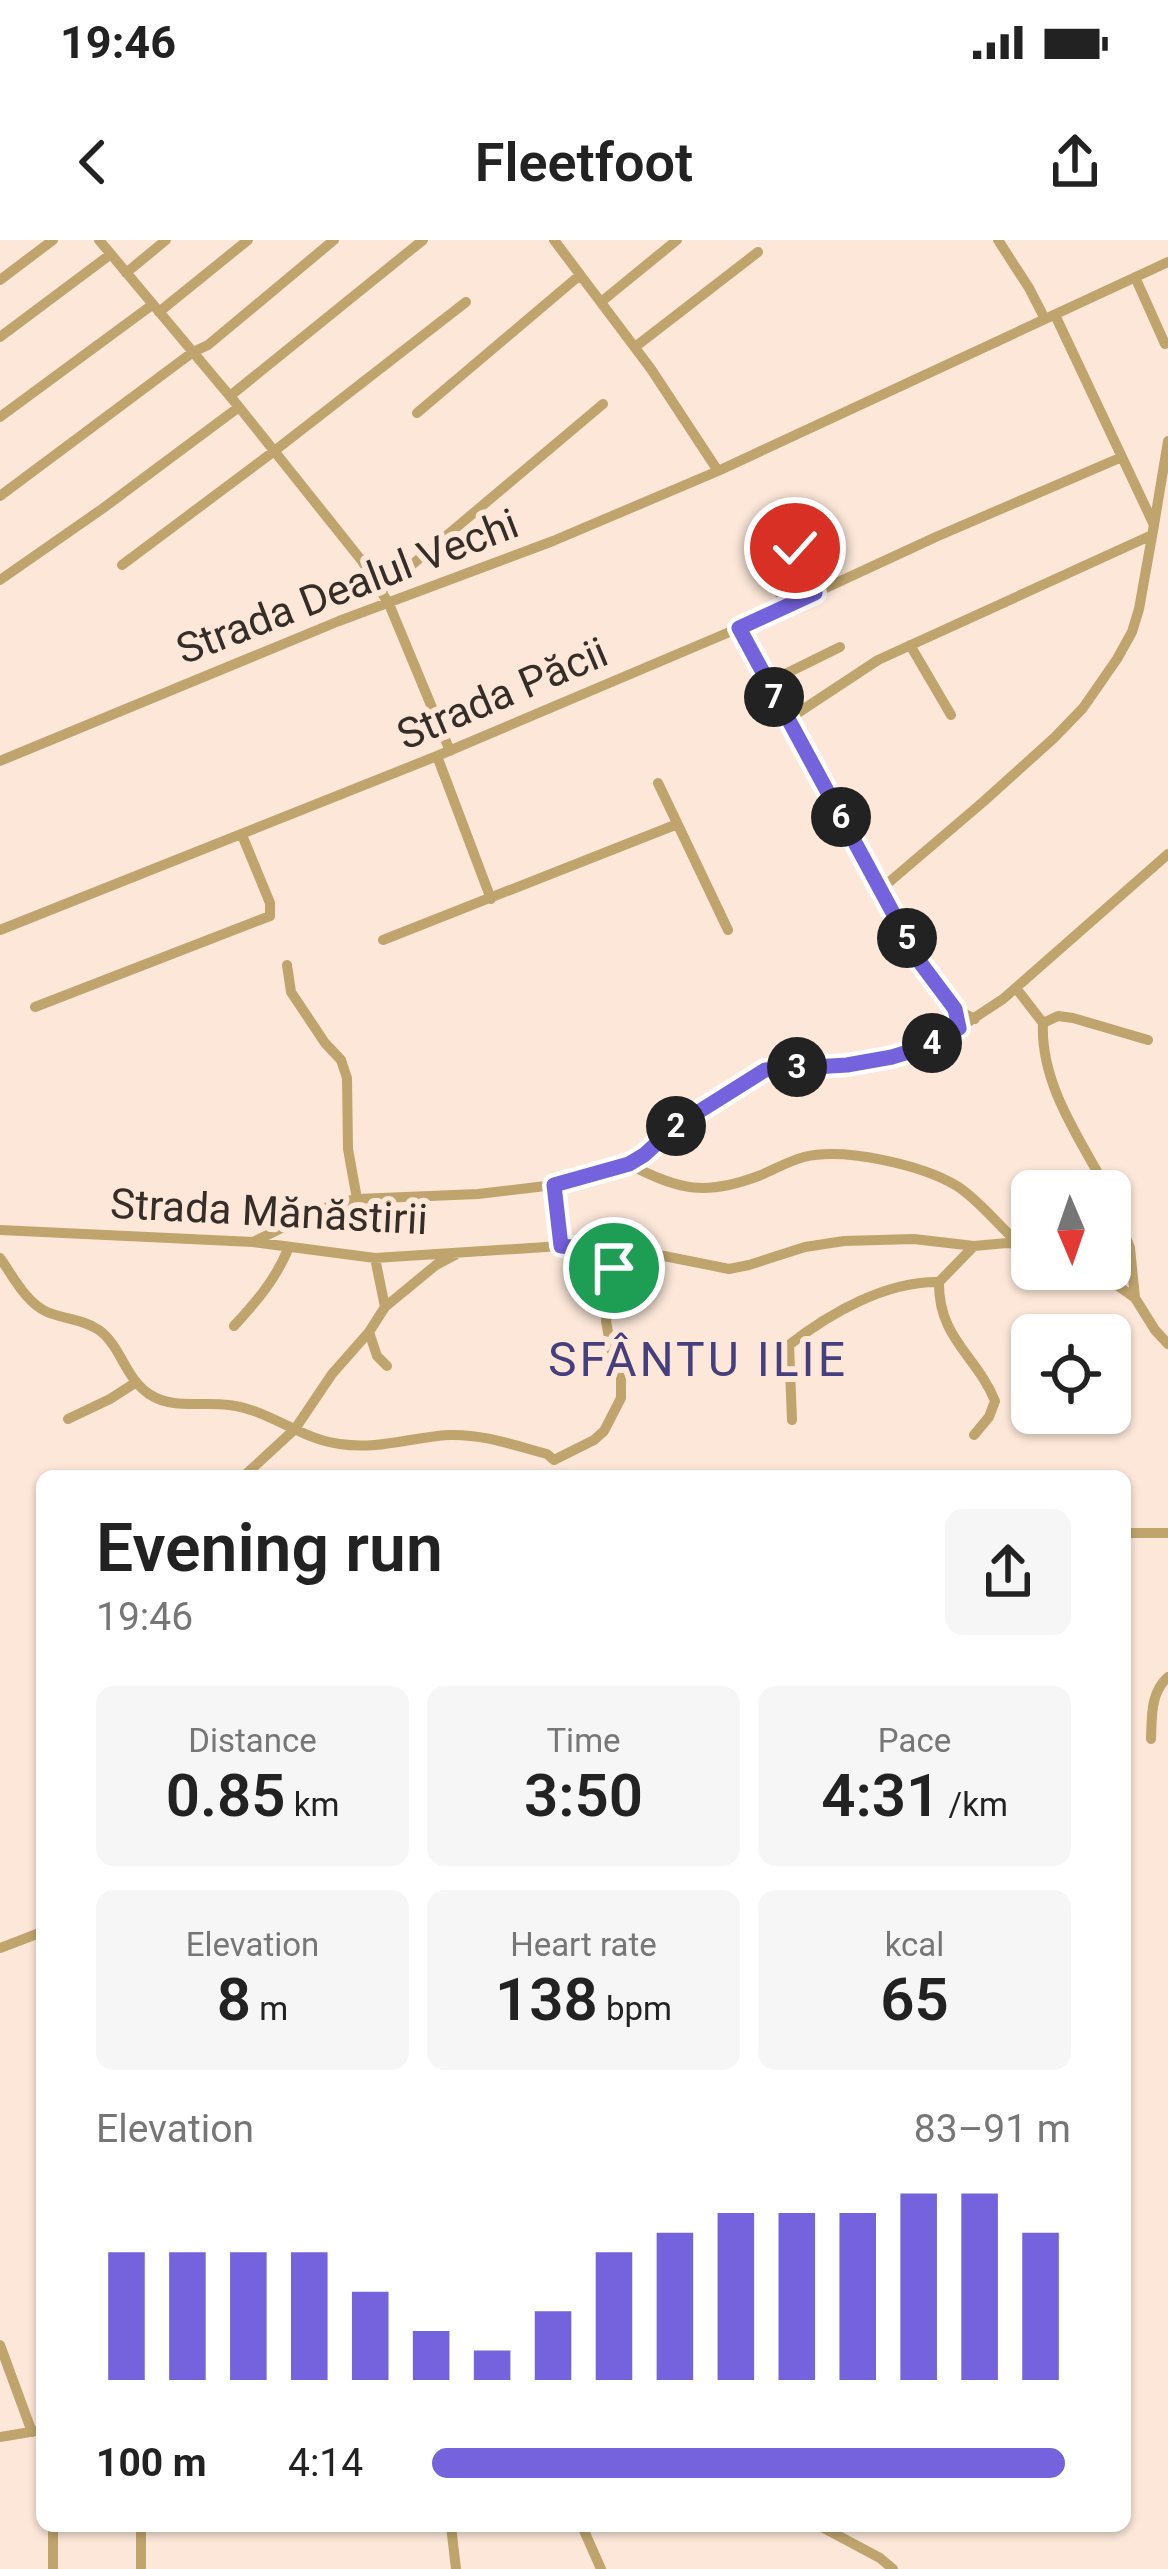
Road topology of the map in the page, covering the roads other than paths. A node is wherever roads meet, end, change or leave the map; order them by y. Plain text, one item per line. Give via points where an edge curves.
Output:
1 (53, 240) edge
2 (99, 240) edge
3 (166, 240) edge
4 (248, 240) edge
5 (334, 240) edge
6 (422, 240) edge
7 (554, 240) edge
8 (677, 240) edge
9 (998, 240) edge
10 (758, 252) dead end
11 (111, 254) junction
12 (1168, 262) edge
13 (126, 273) junction
14 (580, 275) junction
15 (1135, 278) junction
16 (0, 280) edge
17 (466, 302) dead end
18 (601, 302) junction
19 (155, 309) junction
20 (1050, 317) junction
21 (0, 337) edge
22 (1165, 344) edge
23 (635, 347) junction
24 (194, 352) junction
25 (234, 402) junction
26 (603, 404) dead end
27 (418, 413) dead end
28 (0, 417) edge
29 (1168, 440) edge
30 (274, 452) junction
31 (1122, 458) junction
32 (718, 471) junction
33 (0, 496) edge
34 (1153, 530) junction
35 (755, 540) dead end
36 (795, 548) dead end
37 (122, 565) dead end
38 (0, 580) edge
39 (382, 590) junction
40 (815, 593) junction
41 (389, 604) junction
42 (786, 607) junction
43 (739, 628) junction
44 (910, 645) junction
45 (839, 647) dead end
46 (767, 683) junction
47 (951, 716) dead end
48 (787, 720) junction
49 (443, 754) junction
50 (0, 761) edge
51 (658, 784) dead end
52 (675, 825) junction
53 (242, 835) junction
54 (1168, 854) edge
55 (881, 889) junction
56 (491, 899) junction
57 (0, 930) edge
58 (728, 930) dead end
59 (383, 940) dead end
60 (287, 965) dead end
61 (1016, 988) junction
62 (35, 1007) dead end
63 (955, 1009) junction
64 (975, 1018) junction
65 (1043, 1023) junction
66 (959, 1028) junction
67 (1148, 1040) dead end
68 (629, 1164) junction
69 (1095, 1170) edge
70 (554, 1185) junction
71 (358, 1199) junction
72 (0, 1230) edge
73 (1011, 1237) edge
74 (253, 1242) junction
75 (1011, 1243) edge
76 (289, 1246) junction
77 (561, 1246) junction
78 (974, 1246) junction
79 (616, 1251) junction
80 (458, 1254) junction
81 (0, 1258) edge
82 (374, 1258) junction
83 (1131, 1258) edge
84 (939, 1282) junction
85 (1124, 1290) edge
86 (1135, 1298) junction
87 (385, 1307) junction
88 (234, 1326) dead end
89 (369, 1332) junction
90 (1168, 1344) edge
91 (387, 1366) dead end
92 (135, 1383) junction
93 (68, 1419) dead end
94 (792, 1420) dead end
95 (295, 1429) junction
96 (974, 1435) dead end
97 (554, 1460) junction
98 (251, 1470) edge
99 (555, 1470) edge
100 (1131, 1533) edge
101 (1168, 1533) edge
102 (1168, 1677) edge
103 (1151, 1739) dead end
104 (36, 1934) edge
105 (0, 1948) edge
106 (0, 2345) edge
107 (36, 2429) edge
108 (36, 2431) edge
109 (0, 2438) edge
110 (53, 2532) edge
111 (141, 2532) edge
112 (453, 2532) edge
113 (585, 2532) edge
114 (831, 2532) edge
115 (52, 2569) edge
116 (141, 2569) edge
117 (456, 2569) edge
118 (601, 2569) edge
119 (893, 2569) edge

1 - 16 street
2 - 11 street
3 - 13 street
4 - 19 street
5 - 24 street
6 - 25 street
7 - 14 street
8 - 18 street
9 - 20 street
10 - 23 street
11 - 13 street
11 - 21 street
12 - 15 street, Strada Dealul Vechi
13 - 19 street
14 - 18 street
14 - 27 street
15 - 20 street, Strada Dealul Vechi
15 - 22 street
17 - 30 street
18 - 23 street
19 - 24 street
19 - 28 street
20 - 31 street
20 - 32 street, Strada Dealul Vechi
23 - 32 street
24 - 25 street
24 - 33 street
25 - 30 street
25 - 38 street
26 - 39 street
29 - 34 street
30 - 37 street
30 - 39 street
31 - 34 street
31 - 40 street, Strada Păcii
32 - 41 street, Strada Dealul Vechi
34 - 44 street
34 - 55 street via 1132,632 1083,708
35 - 42 street
36 - 40 street
39 - 41 street
40 - 42 street, Strada Păcii
41 - 49 street
41 - 50 street, Strada Dealul Vechi
42 - 43 street, Strada Păcii
43 - 46 street
43 - 49 street, Strada Păcii
44 - 47 street
44 - 48 street
45 - 46 street
46 - 48 street
48 - 55 street
49 - 53 street, Strada Păcii
49 - 56 street
51 - 52 street
52 - 56 street
52 - 58 street
53 - 57 street, Strada Păcii
53 - 62 street via 270,916
54 - 61 street
55 - 63 street
56 - 59 street
60 - 71 street via 291,992 347,1078
61 - 64 street
61 - 65 street
63 - 64 street
63 - 66 street
64 - 66 street
65 - 67 street via 1073,1018
65 - 69 street via 1051,1076
66 - 68 street via 892,1057 765,1070
68 - 70 street
68 - 73 street via 668,1184 708,1189 805,1157 892,1163 956,1186
70 - 71 street
70 - 77 street
71 - 74 street
72 - 74 street, Strada Mănăstirii
74 - 76 street, Strada Mănăstirii
75 - 78 street, Strada Mănăstirii
76 - 82 street, Strada Mănăstirii
76 - 88 street via 264,1293
77 - 79 street, Strada Mănăstirii
77 - 80 street, Strada Mănăstirii
78 - 79 street, Strada Mănăstirii via 844,1241 729,1269
78 - 84 street
79 - 97 street via 606,1321 621,1398 594,1440
80 - 82 street, Strada Mănăstirii
80 - 87 street
81 - 92 street via 42,1310 108,1339
82 - 87 street
83 - 86 street
84 - 94 street via 918,1281 854,1303 789,1345
84 - 96 street via 951,1334 995,1401
85 - 86 street
86 - 90 street
87 - 89 street
89 - 91 street
89 - 95 street
92 - 93 street
92 - 95 street via 169,1402 251,1409
95 - 97 street via 362,1447 478,1435
95 - 98 street
97 - 99 street
100 - 101 street
102 - 103 street via 1156,1693
104 - 105 street
106 - 107 street
108 - 109 street
110 - 115 street
111 - 116 street
112 - 117 street
113 - 118 street
114 - 119 street

